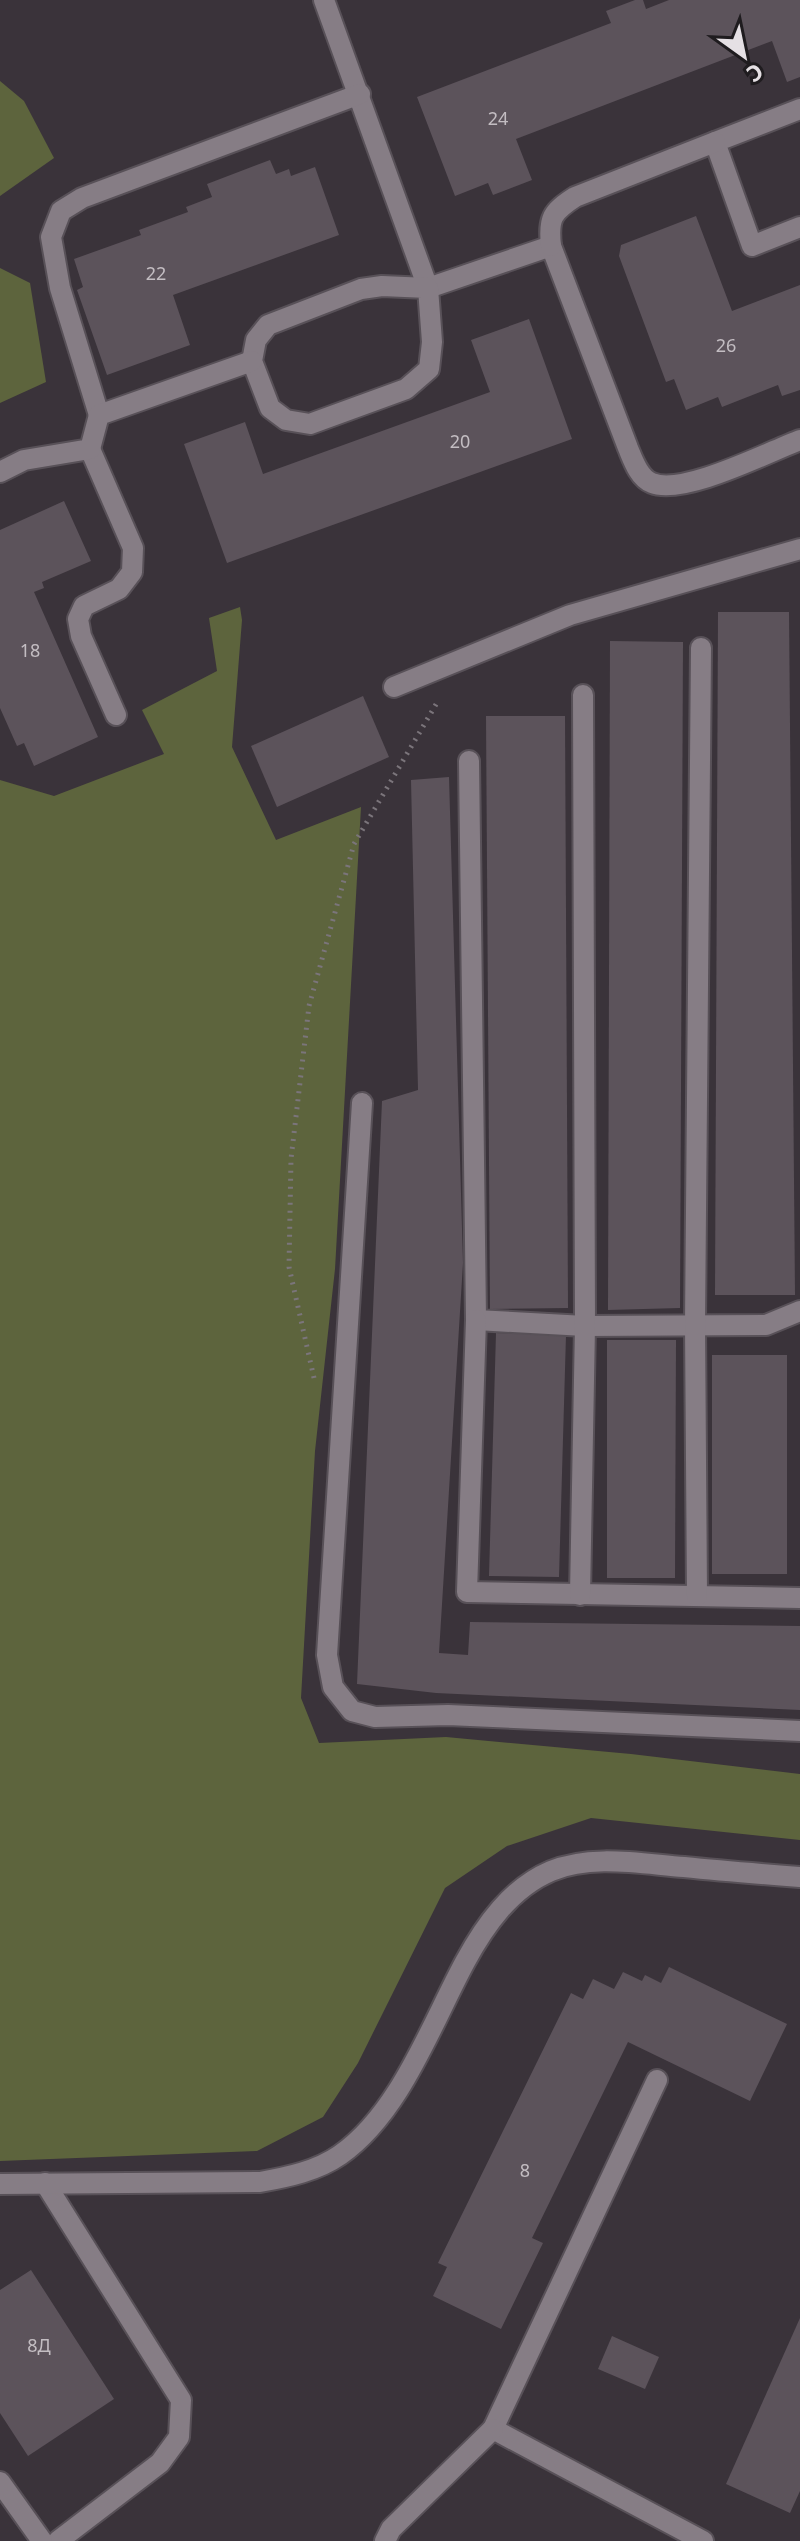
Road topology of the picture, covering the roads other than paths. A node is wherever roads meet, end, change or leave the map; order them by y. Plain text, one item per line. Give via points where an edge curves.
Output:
1 (324, 0) edge
2 (360, 94) junction
3 (800, 109) edge
4 (715, 142) junction
5 (800, 227) edge
6 (551, 246) junction
7 (428, 288) junction
8 (252, 361) junction
9 (99, 415) junction
10 (800, 440) edge
11 (90, 449) junction
12 (0, 472) edge
13 (800, 549) edge
14 (701, 648) dead end
15 (394, 687) dead end
16 (583, 695) dead end
17 (116, 715) dead end
18 (469, 761) dead end
19 (362, 1103) dead end
20 (800, 1311) edge
21 (476, 1320) junction
22 (695, 1324) junction
23 (585, 1326) junction
24 (580, 1595) junction
25 (697, 1596) junction
26 (800, 1598) edge
27 (800, 1731) edge
28 (800, 1877) edge
29 (657, 2080) dead end
30 (45, 2183) junction
31 (0, 2184) edge
32 (493, 2429) junction
33 (0, 2482) edge
34 (42, 2541) edge
35 (58, 2541) edge
36 (385, 2541) edge
37 (703, 2541) edge

1 - 2 street
2 - 7 street
2 - 9 street via 82,198 61,211 51,237 60,288
3 - 4 street
4 - 5 street via 752,246
4 - 6 street via 575,197 558,208 549,224
6 - 7 street
6 - 10 street via 628,448 650,483 689,484
7 - 8 street via 361,289 268,325 256,340
7 - 8 street via 429,369 406,389 310,424 286,420 270,408
8 - 9 street
9 - 11 street
11 - 12 street via 24,460
11 - 17 street via 133,548 132,572 119,589 84,606 78,619
13 - 15 street via 570,615
14 - 22 street
16 - 23 street
18 - 21 street
19 - 27 street via 327,1655 333,1687 352,1711 375,1717 448,1715
20 - 22 street via 766,1325
21 - 23 street
21 - 24 street via 467,1592
22 - 23 street
22 - 25 street
23 - 24 street
24 - 25 street
25 - 26 street
28 - 30 street via 615,1862 551,1871 515,1895 485,1926 396,2093 371,2128 339,2156 296,2176 260,2182
29 - 32 street
30 - 31 street
30 - 35 street via 181,2400 179,2437 160,2463
32 - 36 street via 391,2529
32 - 37 street
33 - 34 street

